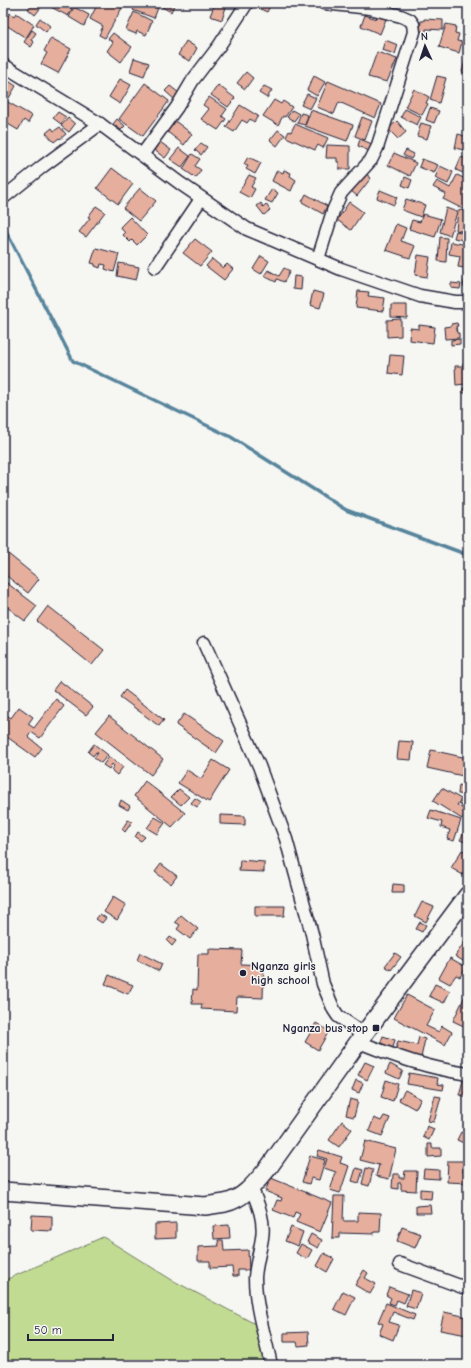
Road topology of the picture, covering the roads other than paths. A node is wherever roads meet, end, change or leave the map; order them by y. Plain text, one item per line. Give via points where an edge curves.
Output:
1 (247, 3) edge
2 (324, 3) edge
3 (3, 65) edge
4 (100, 124) junction
5 (142, 154) junction
6 (3, 198) edge
7 (201, 199) junction
8 (318, 259) junction
9 (155, 267) dead end
10 (468, 302) edge
11 (204, 643) dead end
12 (468, 895) edge
13 (361, 1038) junction
14 (468, 1074) edge
15 (251, 1187) junction
16 (3, 1191) edge
17 (400, 1264) dead end
18 (468, 1289) edge
19 (271, 1365) edge

1 - 5 street
2 - 8 street via 370,8 401,16 410,20 414,32 377,148 371,160 341,193
3 - 4 street
4 - 5 street
4 - 6 street
5 - 7 street
7 - 8 street via 247,229
7 - 9 street
8 - 10 street via 420,296
11 - 13 street via 258,766 286,839 323,984 338,1016
12 - 13 main road
13 - 14 street via 409,1061
13 - 15 main road via 269,1168
15 - 16 main road via 226,1203 205,1206
15 - 19 street via 261,1212 262,1227 256,1270 256,1300
17 - 18 street

